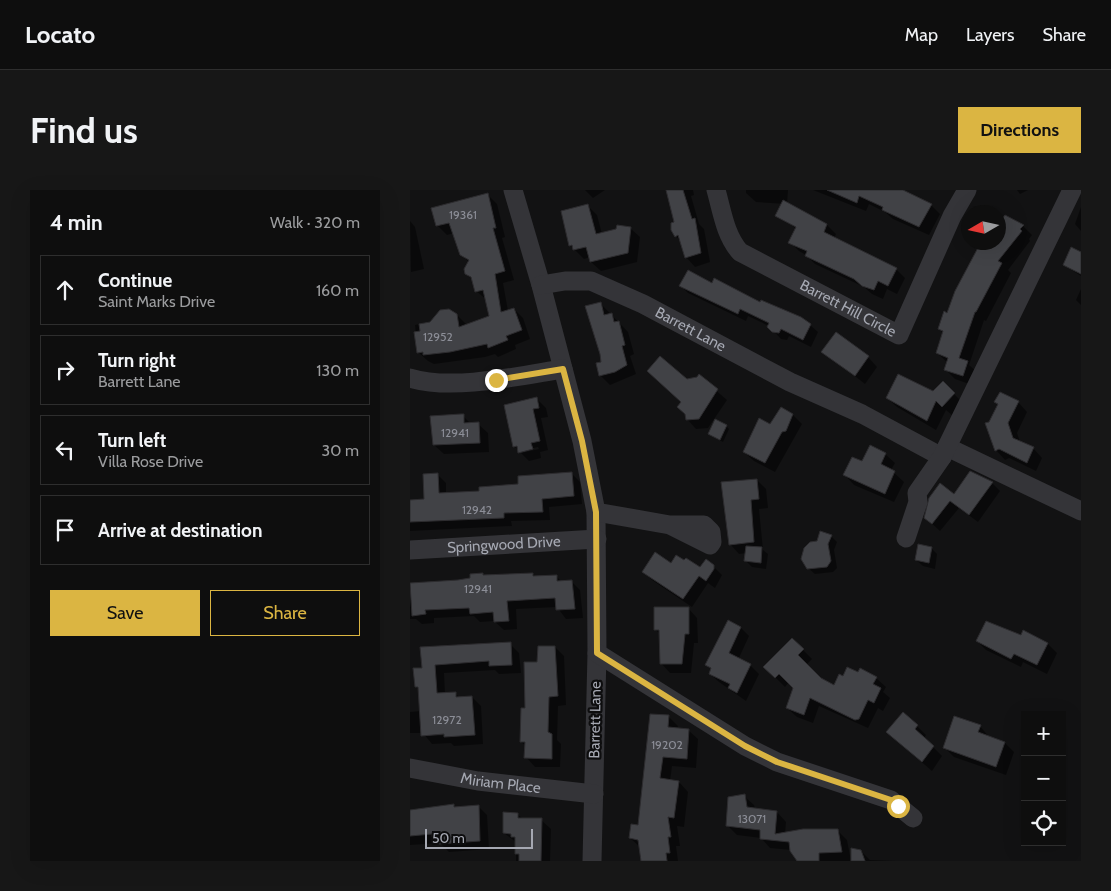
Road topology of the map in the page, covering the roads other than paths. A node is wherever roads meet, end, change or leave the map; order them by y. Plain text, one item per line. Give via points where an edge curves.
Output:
1 (513, 190) edge
2 (716, 190) edge
3 (967, 190) edge
4 (1072, 190) edge
5 (541, 285) junction
6 (563, 369) junction
7 (410, 378) edge
8 (944, 452) junction
9 (596, 512) junction
10 (1081, 512) edge
11 (670, 525) dead end
12 (906, 538) dead end
13 (597, 540) junction
14 (410, 550) edge
15 (597, 653) junction
16 (410, 768) edge
17 (594, 794) junction
18 (913, 818) dead end
19 (592, 861) edge

1 - 5 street, Barrett Lane
2 - 3 street, Barrett Hill Circle via 730,237 740,252 900,335 952,216
4 - 8 street
5 - 6 street, Barrett Lane
5 - 8 street, Barrett Lane via 591,281 643,304 790,382
6 - 7 street via 496,380 426,383
6 - 9 street, Barrett Lane
8 - 10 street, Barrett Lane
8 - 12 street via 917,493 918,502
9 - 11 street
9 - 13 street, Barrett Lane
13 - 14 street, Springwood Drive
13 - 15 street, Barrett Lane
15 - 17 street, Barrett Lane
15 - 18 street via 761,754 891,800
16 - 17 street, Miriam Place via 478,781
17 - 19 street, Barrett Lane

